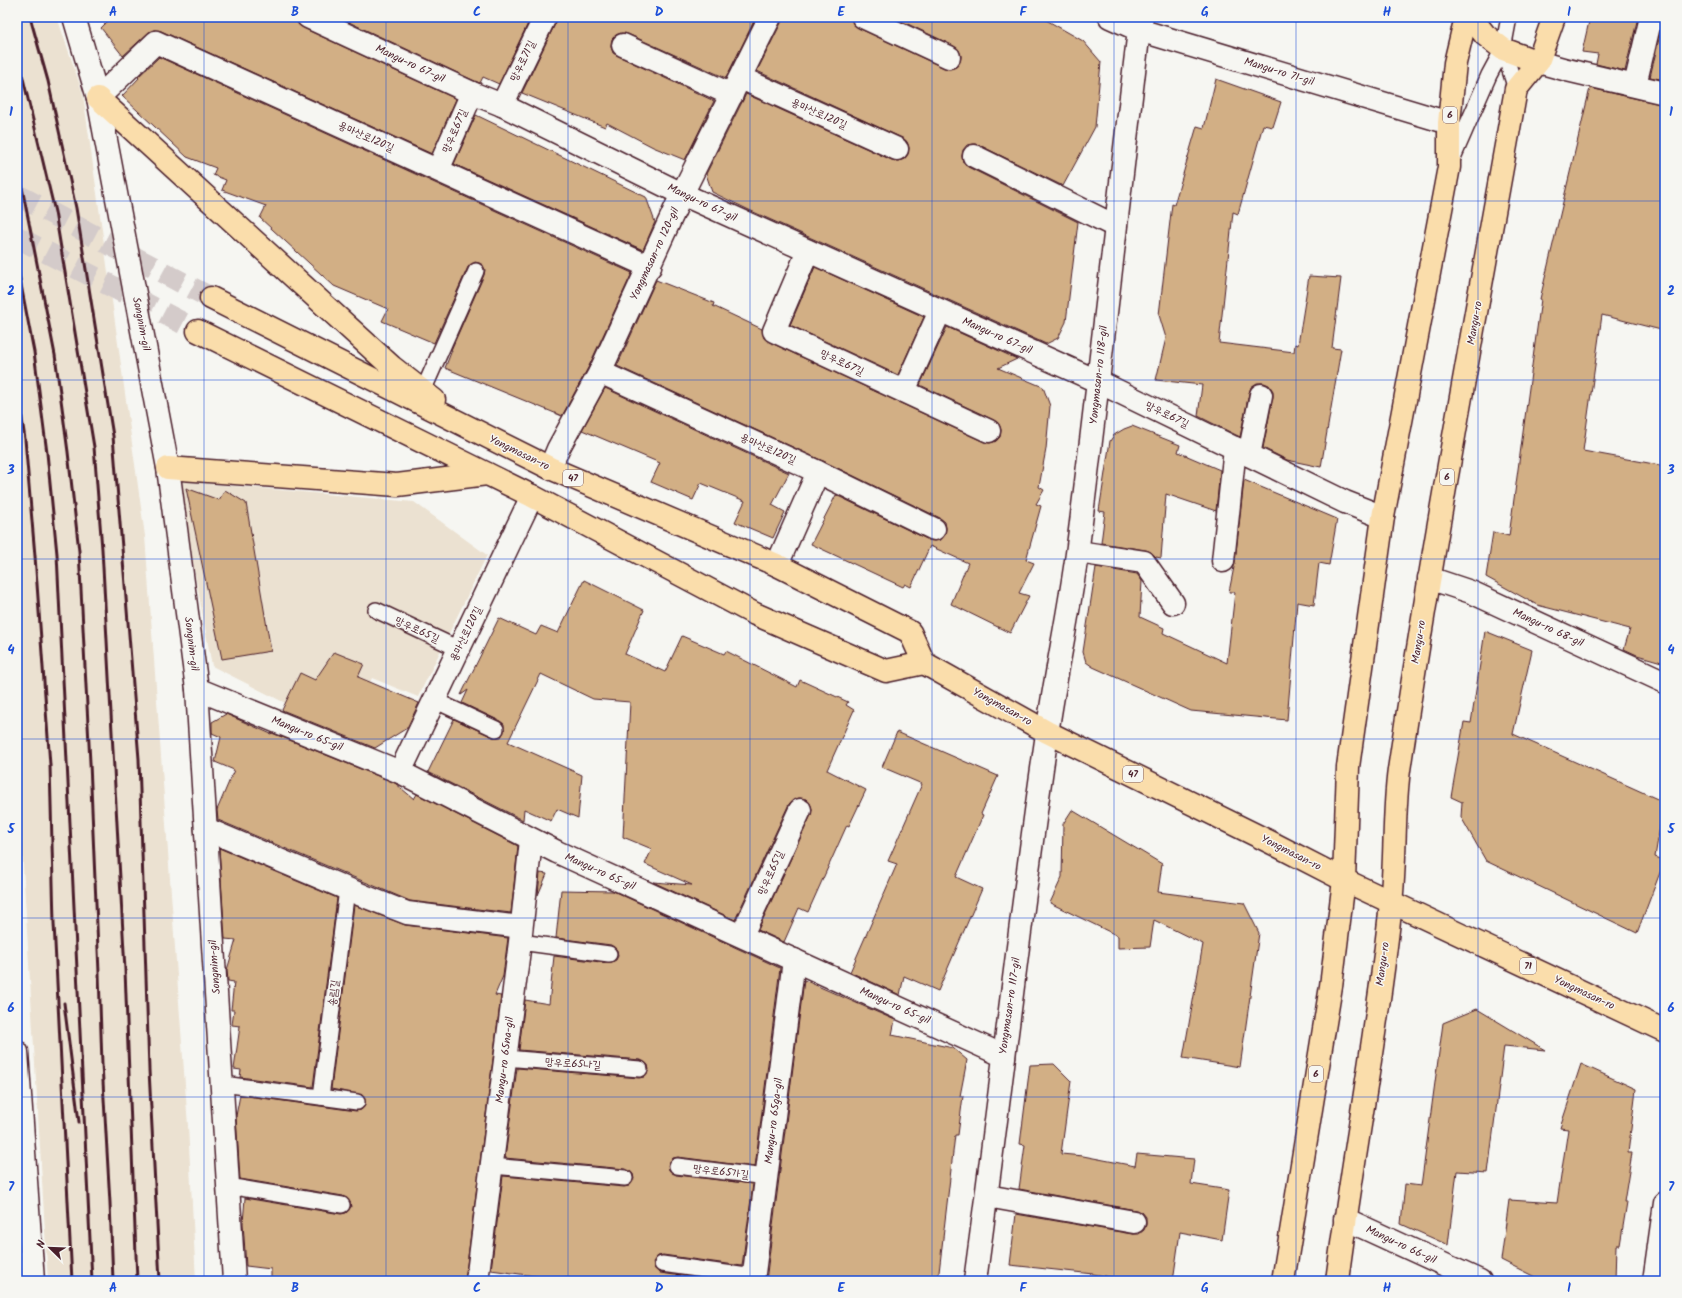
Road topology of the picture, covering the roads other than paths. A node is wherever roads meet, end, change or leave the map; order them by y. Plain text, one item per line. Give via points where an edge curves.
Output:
1 (74, 17) edge
2 (308, 17) edge
3 (545, 17) edge
4 (770, 17) edge
5 (863, 17) edge
6 (1110, 17) edge
7 (1466, 17) edge
8 (1471, 17) edge
9 (1509, 17) edge
10 (1554, 17) edge
11 (1651, 17) edge
12 (1141, 24) edge
13 (623, 45) dead end
14 (1503, 48) junction
15 (949, 57) dead end
16 (1538, 62) junction
17 (1635, 85) junction
18 (736, 87) junction
19 (1516, 89) junction
20 (1665, 92) edge
21 (472, 93) junction
22 (98, 98) junction
23 (502, 105) junction
24 (1449, 123) junction
25 (897, 149) dead end
26 (974, 156) dead end
27 (1449, 167) junction
28 (438, 170) junction
29 (682, 194) junction
30 (1115, 226) junction
31 (808, 251) junction
32 (650, 267) junction
33 (476, 271) dead end
34 (211, 298) tunnel mouth
35 (940, 310) junction
36 (198, 331) tunnel mouth
37 (600, 372) junction
38 (1099, 382) junction
39 (423, 391) junction
40 (904, 391) junction
41 (1261, 395) dead end
42 (462, 424) junction
43 (989, 431) dead end
44 (1242, 452) junction
45 (168, 468) junction
46 (550, 468) junction
47 (818, 472) junction
48 (487, 474) junction
49 (532, 496) junction
50 (1383, 517) junction
51 (934, 529) dead end
52 (1078, 552) junction
53 (1223, 561) dead end
54 (777, 565) junction
55 (1429, 578) junction
56 (1173, 603) dead end
57 (376, 610) dead end
58 (459, 649) junction
59 (924, 663) junction
60 (1665, 682) edge
61 (197, 689) junction
62 (434, 700) junction
63 (496, 729) dead end
64 (1047, 732) junction
65 (400, 772) junction
66 (800, 810) dead end
67 (206, 829) junction
68 (530, 840) junction
69 (1344, 880) junction
70 (347, 889) junction
71 (1392, 901) junction
72 (521, 934) junction
73 (742, 935) junction
74 (609, 954) dead end
75 (794, 960) junction
76 (1665, 1031) edge
77 (17, 1052) edge
78 (1004, 1056) junction
79 (505, 1058) junction
80 (640, 1069) dead end
81 (222, 1084) junction
82 (321, 1097) junction
83 (358, 1102) dead end
84 (492, 1166) junction
85 (677, 1166) dead end
86 (625, 1178) dead end
87 (766, 1178) junction
88 (228, 1186) junction
89 (987, 1196) junction
90 (342, 1205) dead end
91 (1664, 1215) edge
92 (1344, 1219) junction
93 (1134, 1222) dead end
94 (662, 1264) dead end
95 (753, 1279) edge
96 (33, 1281) edge
97 (234, 1281) edge
98 (477, 1281) edge
99 (976, 1281) edge
100 (1283, 1281) edge
101 (1337, 1281) edge
102 (1480, 1281) edge
103 (1654, 1281) edge

1 - 22 street, Songnim-gil
2 - 21 street, Mangu-ro 67-gil
3 - 23 street, 망우로71길
4 - 18 street, Yongmasan-ro 120-gil
5 - 15 street
6 - 12 street, Mangu-ro 71-gil
7 - 24 main road, 6 via 1455,63
8 - 14 main road via 1485,35
9 - 14 lane
10 - 16 main road, Mangu-ro / 6
11 - 17 street
12 - 24 street, Mangu-ro 71-gil
12 - 30 street, Yongmasan-ro 118-gil
13 - 18 street, 용마산로120길
14 - 16 main road
14 - 19 lane
14 - 27 lane
16 - 17 street
16 - 19 main road, Mangu-ro / 6
17 - 20 street
18 - 25 street, 용마산로120길
18 - 29 street, Yongmasan-ro 120-gil
19 - 55 main road, Mangu-ro / 6
21 - 23 street, Mangu-ro 67-gil
21 - 28 street, 망우로67길
22 - 28 street, 용마산로120길 via 156,42
22 - 39 main road via 392,367
22 - 45 street, Songnim-gil
23 - 29 street, Mangu-ro 67-gil
24 - 27 main road, 6
26 - 30 street
27 - 50 main road, 6
28 - 32 street, 용마산로120길
29 - 31 street, Mangu-ro 67-gil
29 - 32 street, Yongmasan-ro 120-gil
30 - 38 street, Yongmasan-ro 118-gil
31 - 35 street, Mangu-ro 67-gil
31 - 40 street, 망우로67길 via 774,331
32 - 37 street, Yongmasan-ro 120-gil
33 - 39 lane
34 - 42 main road, Yongmasan-ro / 47
35 - 38 street, Mangu-ro 67-gil
35 - 40 street
36 - 48 main road
37 - 46 street, Yongmasan-ro 120-gil
37 - 47 street, 용마산로120길
38 - 44 street, 망우로67길
38 - 52 street, Yongmasan-ro 118-gil
39 - 42 main road
40 - 43 street, 망우로67길
41 - 44 street
42 - 46 main road, Yongmasan-ro / 47
44 - 50 street, 망우로67길 via 1344,502
44 - 53 street
45 - 48 main road via 397,485
45 - 61 street, Songnim-gil
46 - 54 main road, Yongmasan-ro / 47
47 - 51 street, 용마산로120길
47 - 54 street
48 - 49 main road
49 - 58 street, 용마산로120길
49 - 59 main road via 755,614 886,671
50 - 69 main road, 6 via 1348,767
52 - 56 street via 1144,562
52 - 64 street, Yongmasan-ro 118-gil
54 - 59 main road, Yongmasan-ro / 47 via 910,632
55 - 60 street, Mangu-ro 68-gil via 1471,592
55 - 71 main road, Mangu-ro / 6 via 1398,775
57 - 58 lane, 망우로65길
58 - 62 street, 용마산로120길
59 - 64 main road, Yongmasan-ro / 47
61 - 65 street, Mangu-ro 65-gil
61 - 67 street, Songnim-gil
62 - 63 lane
62 - 65 street, 용마산로120길
64 - 69 main road, Yongmasan-ro / 47
64 - 78 street, Yongmasan-ro 117-gil
65 - 68 street, Mangu-ro 65-gil
66 - 73 street, 망우로65길
67 - 70 street
67 - 81 street, Songnim-gil
68 - 72 street, Mangu-ro 65na-gil
68 - 73 street, Mangu-ro 65-gil
69 - 71 main road, Yongmasan-ro / 71
69 - 100 main road, 6 via 1331,986
70 - 72 street via 407,913
70 - 82 lane, 송림길
71 - 76 main road, Yongmasan-ro / 71
71 - 92 main road, Mangu-ro / 6
72 - 74 lane
72 - 79 street, Mangu-ro 65na-gil
73 - 75 street, Mangu-ro 65-gil
75 - 78 street, Mangu-ro 65-gil
75 - 87 street, Mangu-ro 65ga-gil
77 - 96 street
78 - 89 street, Yongmasan-ro 117-gil
79 - 80 lane, 망우로65나길
79 - 84 street, Mangu-ro 65na-gil
81 - 82 lane
81 - 88 street, Songnim-gil
82 - 83 lane
84 - 86 lane
84 - 98 street, Mangu-ro 65na-gil
85 - 87 lane, 망우로65가길
87 - 95 street, Mangu-ro 65ga-gil
88 - 90 lane
88 - 97 street, Songnim-gil
89 - 93 street
89 - 99 street, Yongmasan-ro 117-gil
91 - 103 street
92 - 101 main road, Mangu-ro / 6
92 - 102 street, Mangu-ro 66-gil
94 - 95 lane

